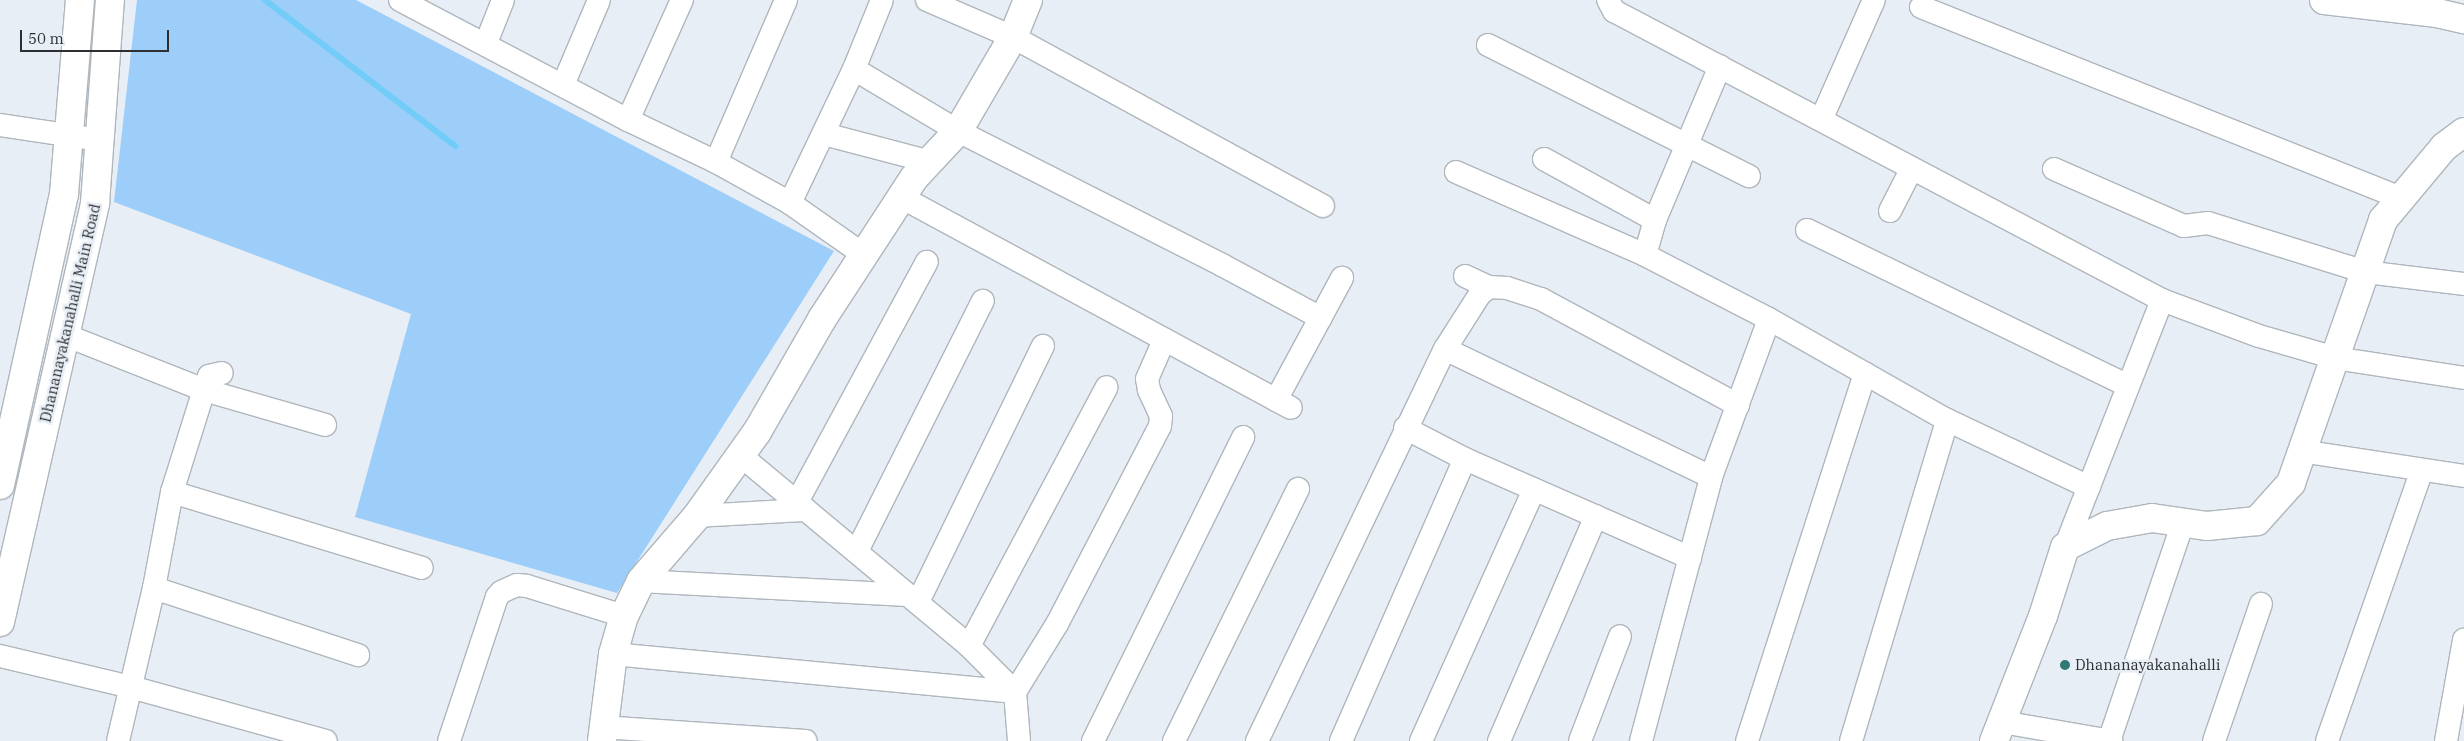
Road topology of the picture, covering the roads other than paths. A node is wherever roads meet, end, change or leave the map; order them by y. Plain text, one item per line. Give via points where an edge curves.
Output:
1 (80, 0) edge
2 (110, 0) edge
3 (400, 0) edge
4 (504, 0) edge
5 (599, 0) edge
6 (682, 0) edge
7 (786, 0) edge
8 (882, 0) edge
9 (927, 0) edge
10 (1028, 0) edge
11 (1608, 0) edge
12 (1874, 0) edge
13 (2324, 0) edge
14 (1921, 7) dead end
15 (2464, 19) edge
16 (1013, 37) junction
17 (486, 43) junction
18 (1488, 45) dead end
19 (1720, 66) junction
20 (854, 69) junction
21 (564, 85) junction
22 (628, 120) junction
23 (1821, 120) junction
24 (0, 125) edge
25 (958, 131) junction
26 (2464, 132) edge
27 (824, 134) junction
28 (69, 135) junction
29 (100, 140) junction
30 (1688, 144) junction
31 (1544, 159) dead end
32 (927, 161) junction
33 (716, 162) junction
34 (1912, 168) junction
35 (2054, 168) dead end
36 (1456, 172) dead end
37 (1749, 176) dead end
38 (901, 197) junction
39 (2401, 198) junction
40 (790, 203) junction
41 (1324, 206) dead end
42 (1890, 211) dead end
43 (1655, 220) junction
44 (1807, 230) dead end
45 (864, 255) junction
46 (1645, 255) junction
47 (927, 262) dead end
48 (2365, 272) junction
49 (1465, 276) dead end
50 (1342, 278) dead end
51 (2464, 284) edge
52 (1490, 287) junction
53 (2162, 300) junction
54 (983, 301) dead end
55 (1321, 318) junction
56 (1769, 319) junction
57 (65, 335) junction
58 (1164, 340) junction
59 (1043, 346) dead end
60 (1445, 349) junction
61 (2335, 358) junction
62 (222, 373) dead end
63 (1865, 374) junction
64 (2464, 378) edge
65 (2128, 386) junction
66 (1107, 388) dead end
67 (204, 390) junction
68 (1738, 405) junction
69 (1947, 420) junction
70 (325, 425) dead end
71 (1405, 428) junction
72 (1243, 437) dead end
73 (2302, 451) junction
74 (740, 455) junction
75 (1464, 459) junction
76 (2422, 470) junction
77 (2464, 476) edge
78 (1711, 477) junction
79 (0, 485) edge
80 (2089, 487) junction
81 (1534, 488) junction
82 (1298, 489) dead end
83 (172, 492) junction
84 (802, 506) junction
85 (697, 516) junction
86 (1596, 516) junction
87 (2183, 522) junction
88 (2065, 547) junction
89 (857, 552) junction
90 (1690, 558) junction
91 (422, 568) dead end
92 (641, 581) junction
93 (154, 588) junction
94 (912, 598) junction
95 (2261, 604) dead end
96 (624, 616) junction
97 (0, 622) edge
98 (1620, 636) dead end
99 (2464, 640) edge
100 (969, 646) junction
101 (613, 654) junction
102 (0, 656) edge
103 (358, 656) dead end
104 (131, 687) junction
105 (1015, 692) junction
106 (1998, 732) edge
107 (602, 734) edge
108 (118, 741) edge
109 (326, 741) edge
110 (449, 741) edge
111 (806, 741) edge
112 (1019, 741) edge
113 (1093, 741) edge
114 (1174, 741) edge
115 (1257, 741) edge
116 (1341, 741) edge
117 (1421, 741) edge
118 (1499, 741) edge
119 (1580, 741) edge
120 (1641, 741) edge
121 (1747, 741) edge
122 (1851, 741) edge
123 (2110, 741) edge
124 (2214, 741) edge
125 (2327, 741) edge
126 (2446, 741) edge

1 - 28 street, Dhananayakanahalli Main Road
2 - 29 street, Dhananayakanahalli Main Road
3 - 17 street
4 - 17 street
5 - 21 street
6 - 22 street
7 - 33 street
8 - 20 street
9 - 16 street
10 - 16 street
11 - 19 street via 1614,11
12 - 23 street
13 - 15 street
14 - 39 street
16 - 25 street
16 - 41 street
17 - 21 street
18 - 30 street
19 - 23 street
19 - 30 street
20 - 25 street
20 - 27 street
21 - 22 street
22 - 33 street
23 - 34 street
24 - 28 street
25 - 32 street
25 - 55 street
26 - 39 street via 2444,147
27 - 32 street
27 - 40 street
28 - 29 street
28 - 79 street, Dhananayakanahalli Main Road via 64,194
29 - 57 street, Dhananayakanahalli Main Road via 95,203
30 - 37 street
30 - 43 street
31 - 43 street
32 - 38 street
33 - 40 street
34 - 42 street
34 - 53 street
35 - 48 street via 2184,226 2208,223
36 - 46 street
38 - 45 street
38 - 58 street
39 - 48 street via 2383,220
40 - 45 street
43 - 46 street
44 - 65 street
45 - 74 street
46 - 56 street
47 - 84 street
48 - 51 street
48 - 61 street
49 - 52 street
50 - 55 street
52 - 60 street via 1480,294
52 - 68 street via 1507,288 1541,299
53 - 61 street via 2259,336
53 - 65 street
54 - 89 street
55 - 58 street via 1283,404
56 - 63 street
56 - 68 street
57 - 67 street
57 - 97 street, Dhananayakanahalli Main Road
58 - 105 street via 1148,379 1149,390 1161,416 1160,426 1057,624
59 - 94 street
60 - 71 street
60 - 78 street
61 - 64 street
61 - 73 street
62 - 67 street via 210,376
63 - 69 street
63 - 121 street
65 - 80 street
66 - 100 street
67 - 70 street
67 - 83 street
68 - 78 street
69 - 80 street
69 - 122 street
71 - 75 street
71 - 115 street
72 - 113 street
73 - 76 street
73 - 87 street via 2291,483 2257,521 2207,526
74 - 84 street
74 - 85 street
75 - 81 street
75 - 116 street
76 - 77 street
76 - 125 street
78 - 90 street
80 - 88 street
81 - 86 street
81 - 117 street
82 - 114 street
83 - 91 street
83 - 93 street
84 - 85 street
84 - 89 street
85 - 92 street
86 - 90 street
86 - 118 street
87 - 88 street via 2152,518 2108,526
87 - 123 street
88 - 106 street via 2043,616
89 - 94 street
90 - 120 street
92 - 94 street
92 - 96 street
93 - 103 street
93 - 104 street
94 - 100 street
95 - 124 street
96 - 101 street
96 - 110 street via 528,586 517,585 502,592 497,597
98 - 119 street
99 - 126 street
100 - 105 street
101 - 105 street
101 - 107 street
102 - 104 street
104 - 108 street
104 - 109 street
105 - 112 street
106 - 123 street
107 - 111 street

